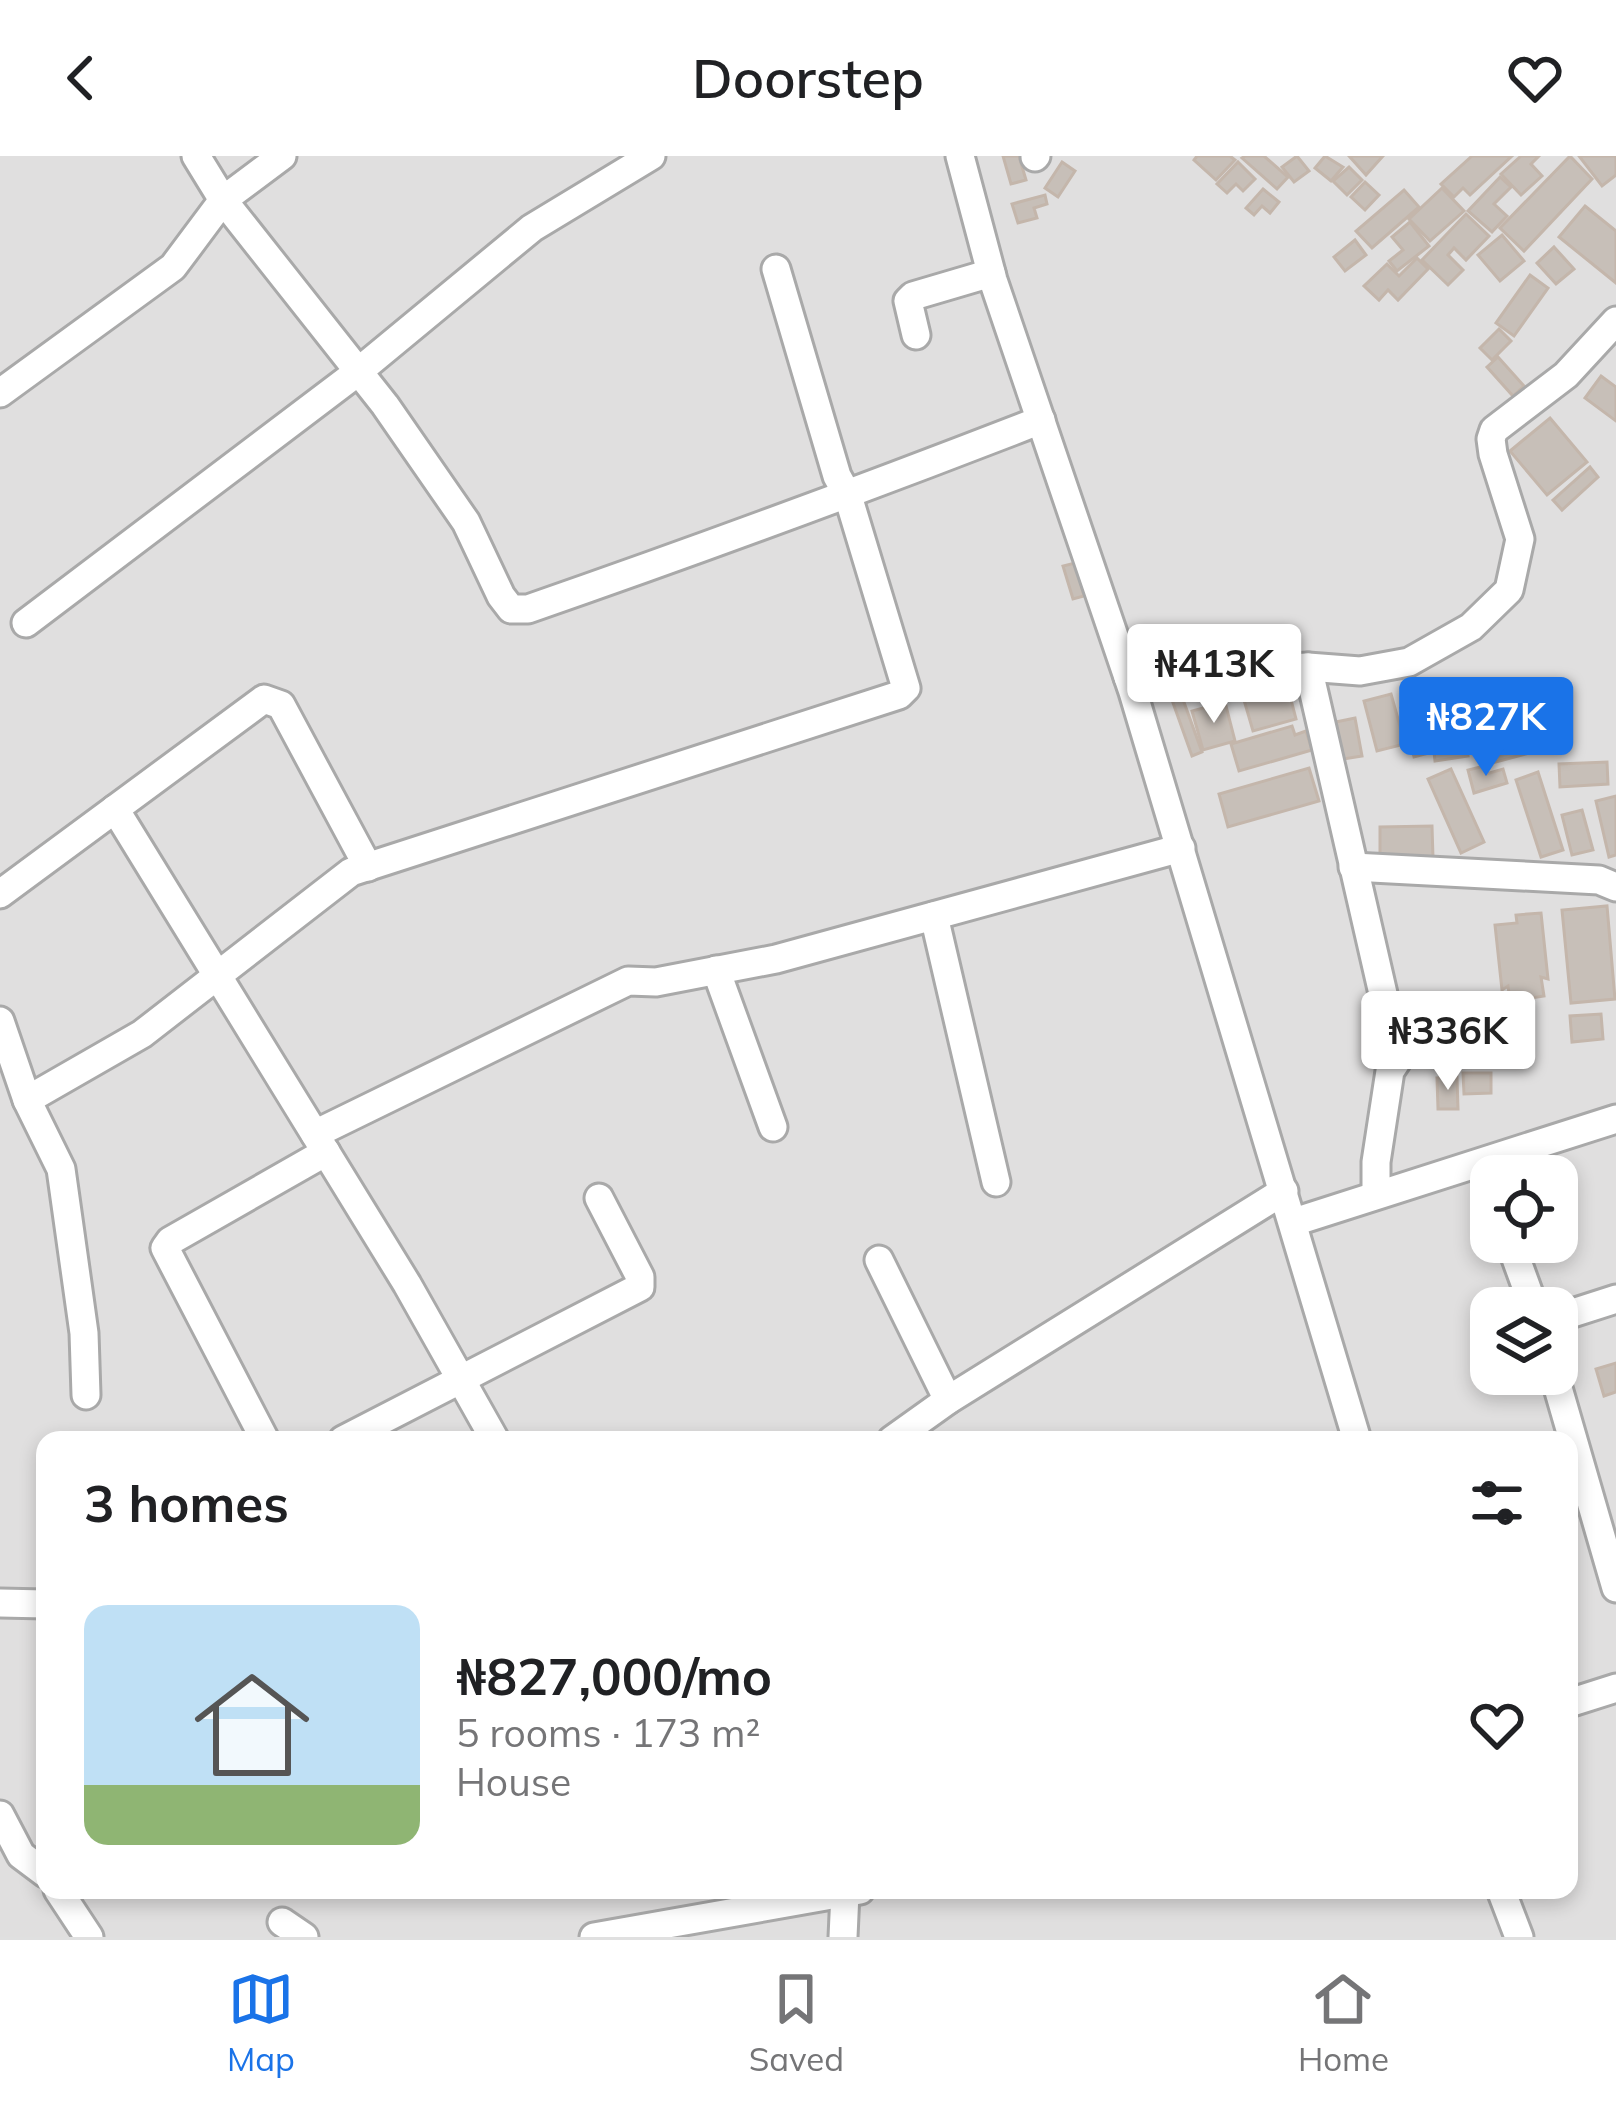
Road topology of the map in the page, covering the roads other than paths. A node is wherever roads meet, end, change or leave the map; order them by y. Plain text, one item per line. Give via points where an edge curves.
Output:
1 (196, 156) edge
2 (282, 156) edge
3 (652, 156) edge
4 (960, 156) edge
5 (223, 200) junction
6 (776, 269) dead end
7 (991, 273) junction
8 (1616, 321) edge
9 (916, 334) dead end
10 (359, 371) junction
11 (0, 393) edge
12 (1041, 420) junction
13 (848, 496) junction
14 (26, 623) dead end
15 (1307, 667) junction
16 (1128, 677) junction
17 (116, 808) junction
18 (1180, 848) junction
19 (368, 867) junction
20 (1353, 867) junction
21 (1616, 887) edge
22 (0, 894) edge
23 (934, 916) junction
24 (716, 970) junction
25 (218, 977) junction
26 (0, 1021) edge
27 (27, 1100) junction
28 (1616, 1119) edge
29 (773, 1127) dead end
30 (320, 1143) junction
31 (1535, 1155) edge
32 (1470, 1179) edge
33 (995, 1182) dead end
34 (1284, 1191) junction
35 (1376, 1193) junction
36 (599, 1198) dead end
37 (1294, 1222) junction
38 (879, 1260) dead end
39 (1616, 1300) edge
40 (1578, 1312) edge
41 (460, 1377) junction
42 (86, 1395) dead end
43 (1560, 1395) edge
44 (948, 1400) junction
45 (260, 1431) edge
46 (360, 1431) edge
47 (490, 1431) edge
48 (905, 1431) edge
49 (1354, 1431) edge
50 (1571, 1431) edge
51 (1578, 1457) edge
52 (1616, 1588) edge
53 (0, 1603) edge
54 (36, 1604) edge
55 (1616, 1688) edge
56 (1578, 1700) edge
57 (0, 1815) edge
58 (36, 1866) edge
59 (64, 1899) edge
60 (812, 1899) edge
61 (850, 1899) edge
62 (1504, 1899) edge
63 (643, 1933) edge
64 (89, 1937) edge
65 (594, 1937) edge
66 (843, 1937) edge
67 (1519, 1937) edge

1 - 5 street
2 - 5 street
3 - 10 street via 532,228
4 - 7 street
5 - 10 street
5 - 11 street via 173,267
6 - 13 street
7 - 9 street via 913,296 908,311
7 - 12 street
8 - 15 street via 1566,375 1494,430 1493,454 1520,539 1509,590 1471,627 1409,662 1360,671
10 - 13 street via 466,522 511,609
10 - 14 street
12 - 13 street
12 - 16 street
13 - 19 street via 906,679 899,695
15 - 16 street
15 - 20 street
16 - 18 street
17 - 19 street via 272,699
17 - 22 street
17 - 25 street
18 - 23 street
18 - 34 street
19 - 25 street via 339,879
20 - 21 street
20 - 35 street via 1398,1060 1390,1071
23 - 24 street
23 - 33 street
24 - 29 street
24 - 30 street via 628,981
25 - 27 street via 142,1034
25 - 30 street
26 - 27 street
27 - 42 street via 61,1169
28 - 31 street
30 - 41 street
30 - 45 street via 165,1248
32 - 35 street
34 - 37 street
34 - 44 street
35 - 37 street
36 - 41 street via 640,1287
37 - 49 street
38 - 44 street
39 - 40 street
41 - 46 street
41 - 47 street
43 - 50 street
44 - 48 street
51 - 52 street
53 - 54 street
55 - 56 street
57 - 58 street
59 - 64 street
60 - 63 street
61 - 66 street
62 - 67 street
63 - 65 street

